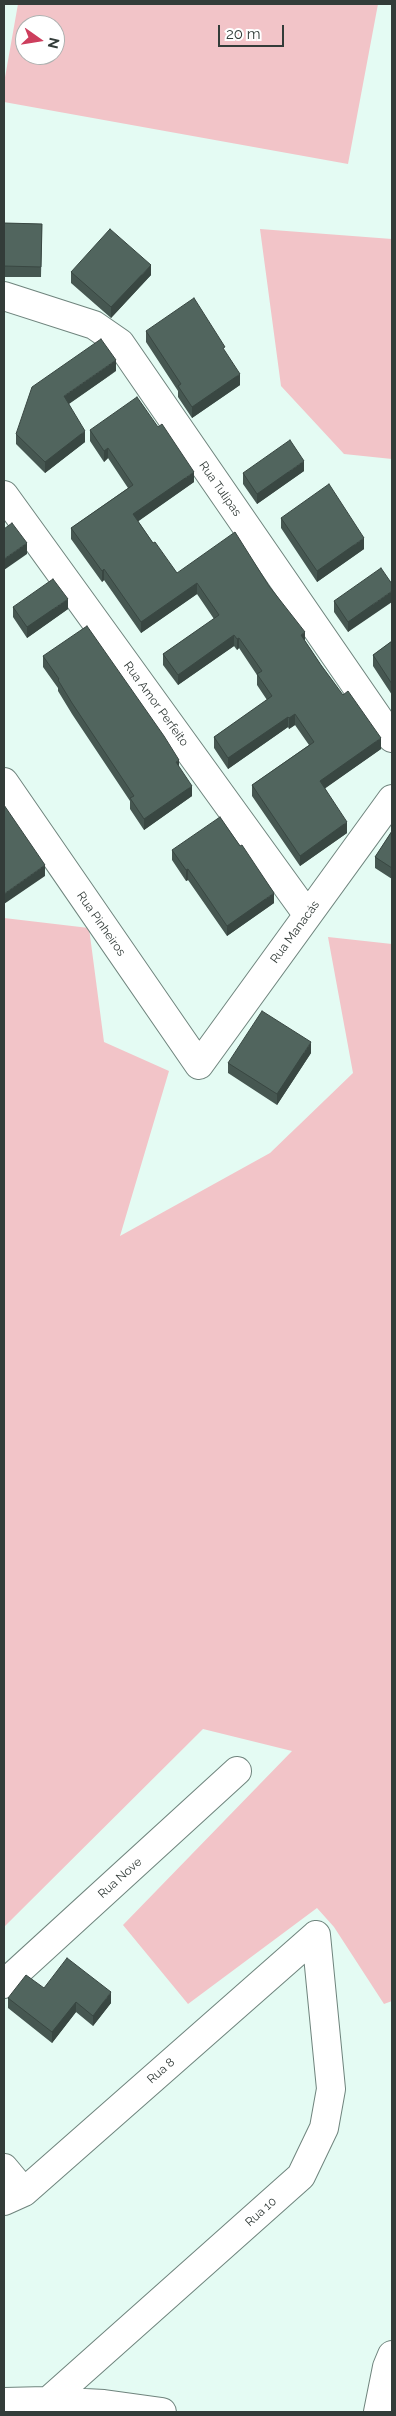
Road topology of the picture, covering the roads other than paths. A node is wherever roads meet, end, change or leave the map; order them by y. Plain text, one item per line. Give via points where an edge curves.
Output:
1 (4, 296) edge
2 (4, 495) edge
3 (392, 738) edge
4 (4, 782) edge
5 (392, 799) edge
6 (307, 914) junction
7 (199, 1065) joint
8 (237, 1771) dead end
9 (316, 1935) joint
10 (4, 1984) edge
11 (4, 2168) edge
12 (14, 2197) edge
13 (392, 2355) edge
14 (4, 2402) edge
15 (42, 2407) edge
16 (162, 2412) edge
17 (378, 2412) edge

1 - 3 street, Rua Tulipas via 94,325 120,343
2 - 6 street, Rua Amor Perfeito
4 - 7 street, Rua Pinheiros
5 - 6 street, Rua Manacás
6 - 7 street, Rua Manacás
8 - 10 street, Rua Nove
9 - 12 street, Rua 8
9 - 15 street, Rua 10 via 331,2089 324,2128 301,2176
11 - 12 street
13 - 17 street
14 - 15 street
15 - 16 street via 104,2404

